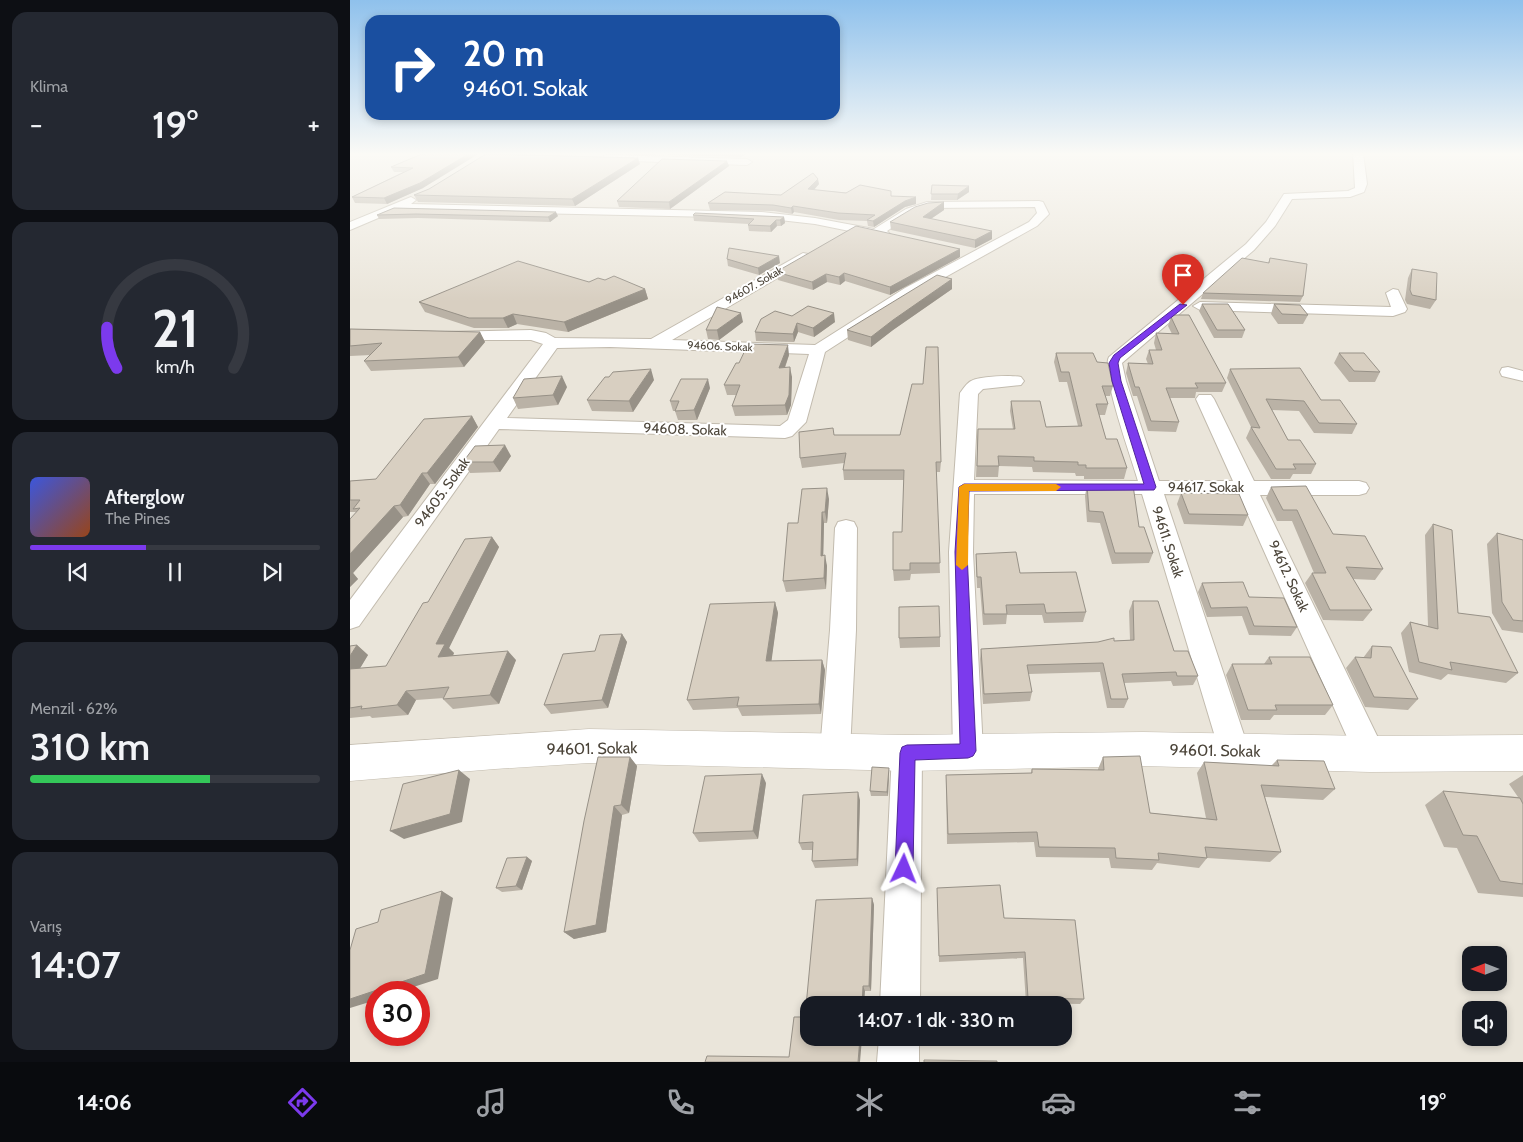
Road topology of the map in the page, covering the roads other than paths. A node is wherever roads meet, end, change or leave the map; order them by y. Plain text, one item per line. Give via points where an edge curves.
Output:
1 (406, 203) edge
2 (1284, 203) edge
3 (397, 207) junction
4 (350, 226) edge
5 (854, 228) junction
6 (877, 232) junction
7 (895, 236) edge
8 (838, 237) edge
9 (957, 250) edge
10 (812, 252) edge
11 (975, 254) junction
12 (1393, 293) dead end
13 (1183, 305) junction
14 (433, 335) edge
15 (552, 343) junction
16 (655, 343) junction
17 (818, 350) junction
18 (1014, 381) dead end
19 (1205, 399) dead end
20 (493, 423) junction
21 (964, 487) junction
22 (1150, 487) junction
23 (1248, 488) junction
24 (1358, 488) dead end
25 (846, 528) dead end
26 (350, 619) edge
27 (1234, 750) junction
28 (836, 751) junction
29 (968, 751) junction
30 (907, 753) junction
31 (1523, 753) edge
32 (1370, 754) junction
33 (350, 763) edge
34 (900, 996) edge
35 (899, 1046) edge
36 (898, 1062) edge

1 - 3 street
2 - 13 street, 94611. Sokak via 1271,224 1250,247
3 - 4 street
3 - 5 street via 761,215
5 - 6 street
5 - 8 street
6 - 7 street
6 - 11 street via 910,211 927,205 1039,204 1043,214 1040,219
9 - 11 street
10 - 16 street, 94607. Sokak
11 - 17 street
12 - 13 street via 1400,309 1393,312
13 - 22 street, 94611. Sokak via 1117,356 1114,363
14 - 15 street, 94606. Sokak via 531,335
15 - 16 street, 94606. Sokak
15 - 20 street, 94605. Sokak
16 - 17 street, 94606. Sokak
17 - 20 street, 94608. Sokak via 797,422 785,432
18 - 21 street via 978,384 970,393
19 - 23 street, 94612. Sokak
20 - 26 street, 94605. Sokak
21 - 22 street, 94617. Sokak
21 - 29 street via 961,552
22 - 23 street, 94617. Sokak
22 - 27 street, 94611. Sokak
23 - 24 street, 94617. Sokak
23 - 32 street, 94612. Sokak
25 - 28 street
27 - 29 street, 94601. Sokak
27 - 32 street, 94601. Sokak
28 - 30 street, 94601. Sokak
28 - 33 street, 94601. Sokak via 589,746
29 - 30 street, 94601. Sokak
30 - 34 street
31 - 32 street, 94601. Sokak
35 - 36 street

